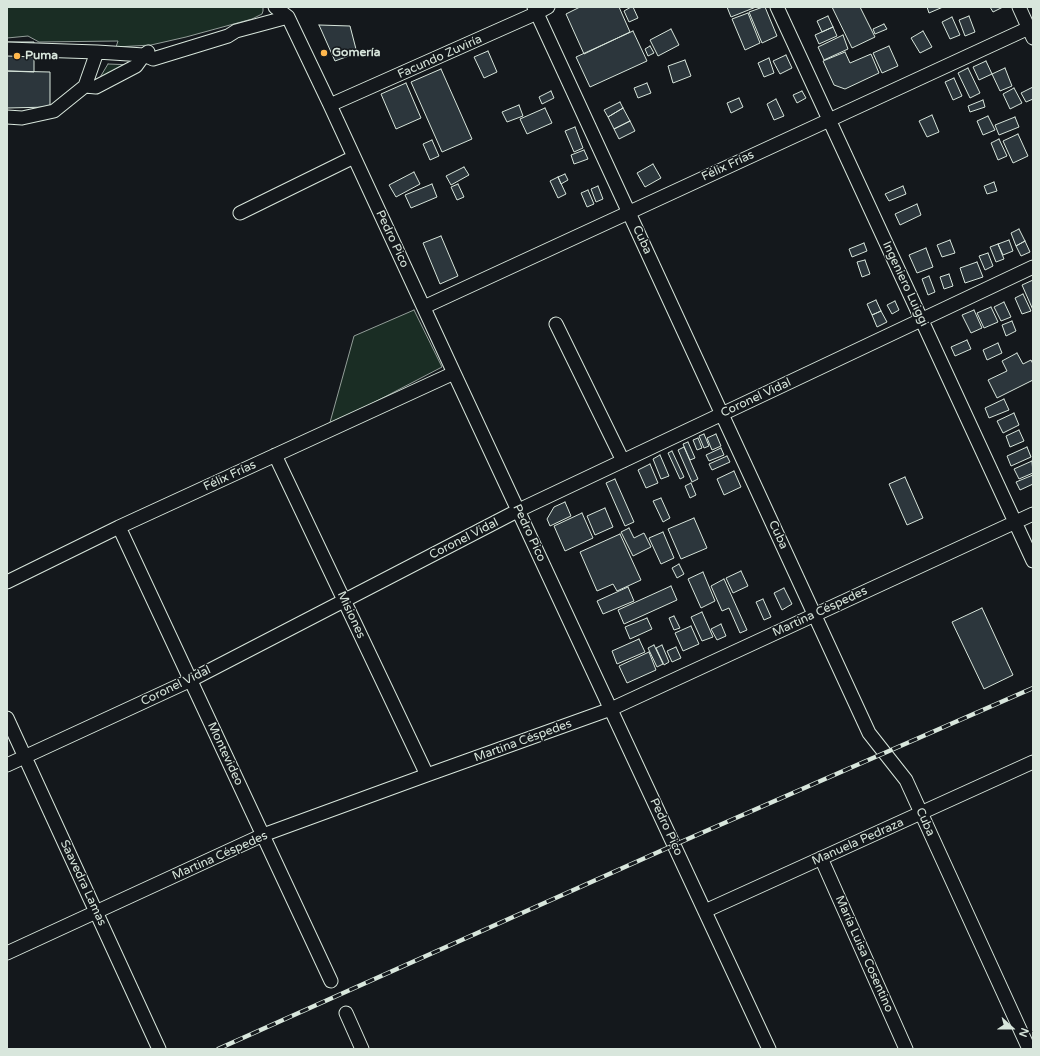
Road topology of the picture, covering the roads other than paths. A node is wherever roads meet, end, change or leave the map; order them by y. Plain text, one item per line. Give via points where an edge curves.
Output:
1 (275, 7) edge
2 (777, 7) edge
3 (1019, 7) edge
4 (540, 9) edge
5 (288, 12) edge
6 (1031, 31) edge
7 (7, 50) edge
8 (97, 52) junction
9 (144, 56) junction
10 (85, 86) junction
11 (330, 105) junction
12 (7, 117) edge
13 (829, 120) junction
14 (354, 157) junction
15 (629, 212) junction
16 (240, 213) dead end
17 (1033, 267) edge
18 (424, 307) junction
19 (921, 320) junction
20 (556, 324) dead end
21 (454, 373) junction
22 (722, 414) junction
23 (275, 455) junction
24 (623, 461) junction
25 (519, 510) junction
26 (1033, 514) edge
27 (1015, 522) junction
28 (119, 527) junction
29 (1033, 561) edge
30 (7, 582) edge
31 (344, 601) junction
32 (815, 615) junction
33 (191, 680) junction
34 (611, 710) junction
35 (7, 718) edge
36 (25, 757) junction
37 (1033, 762) edge
38 (7, 765) edge
39 (427, 775) junction
40 (921, 813) junction
41 (263, 836) junction
42 (821, 858) junction
43 (705, 911) junction
44 (96, 912) junction
45 (7, 953) edge
46 (331, 981) dead end
47 (346, 1013) dead end
48 (159, 1049) edge
49 (362, 1049) edge
50 (769, 1049) edge
51 (906, 1049) edge
52 (1029, 1049) edge

1 - 5 street, Pedro Pico
2 - 13 street, Ingeniero Luiggi
3 - 6 street
4 - 11 street, Facundo Zuviría
4 - 15 street, Cuba
5 - 9 street via 228,36 153,59
5 - 11 street, Pedro Pico
6 - 13 street, Félix Frías
7 - 8 street
8 - 9 street
8 - 10 street
9 - 10 street via 136,66 96,87
10 - 12 street via 54,111 22,118
11 - 14 street, Pedro Pico
13 - 15 street, Félix Frías
13 - 19 street, Ingeniero Luiggi
14 - 16 street
14 - 18 street, Pedro Pico
15 - 18 street, Félix Frías
15 - 22 street, Cuba
17 - 19 street, Coronel Vidal
18 - 21 street, Pedro Pico
19 - 22 street, Coronel Vidal
19 - 27 street, Ingeniero Luiggi
20 - 24 street
21 - 23 street, Félix Frías
21 - 25 street, Pedro Pico
22 - 24 street, Coronel Vidal
22 - 32 street, Cuba
23 - 28 street, Félix Frías
23 - 31 street, Misiones
24 - 25 street, Coronel Vidal
25 - 31 street, Coronel Vidal
25 - 34 street, Pedro Pico
26 - 27 street, Martina Céspedes
27 - 29 street, Ingeniero Luiggi
27 - 32 street, Martina Céspedes
28 - 30 street, Félix Frías
28 - 33 street, Montevideo
31 - 33 street, Coronel Vidal
31 - 39 street, Misiones
32 - 34 street, Martina Céspedes
32 - 40 street, Cuba via 869,733 906,780
33 - 36 street, Coronel Vidal
33 - 41 street, Montevideo
34 - 39 street, Martina Céspedes
34 - 43 street, Pedro Pico
35 - 36 street, Saavedra Lamas
36 - 38 street, Coronel Vidal
36 - 44 street, Saavedra Lamas
37 - 40 street, Manuela Pedraza
39 - 41 street, Martina Céspedes
40 - 42 street, Manuela Pedraza
40 - 52 street, Cuba
41 - 44 street, Martina Céspedes
41 - 46 street, Montevideo
42 - 43 street, Manuela Pedraza
42 - 51 street, María Luisa Cosentino
43 - 50 street, Pedro Pico
44 - 45 street, Martina Céspedes
44 - 48 street, Saavedra Lamas
47 - 49 street

